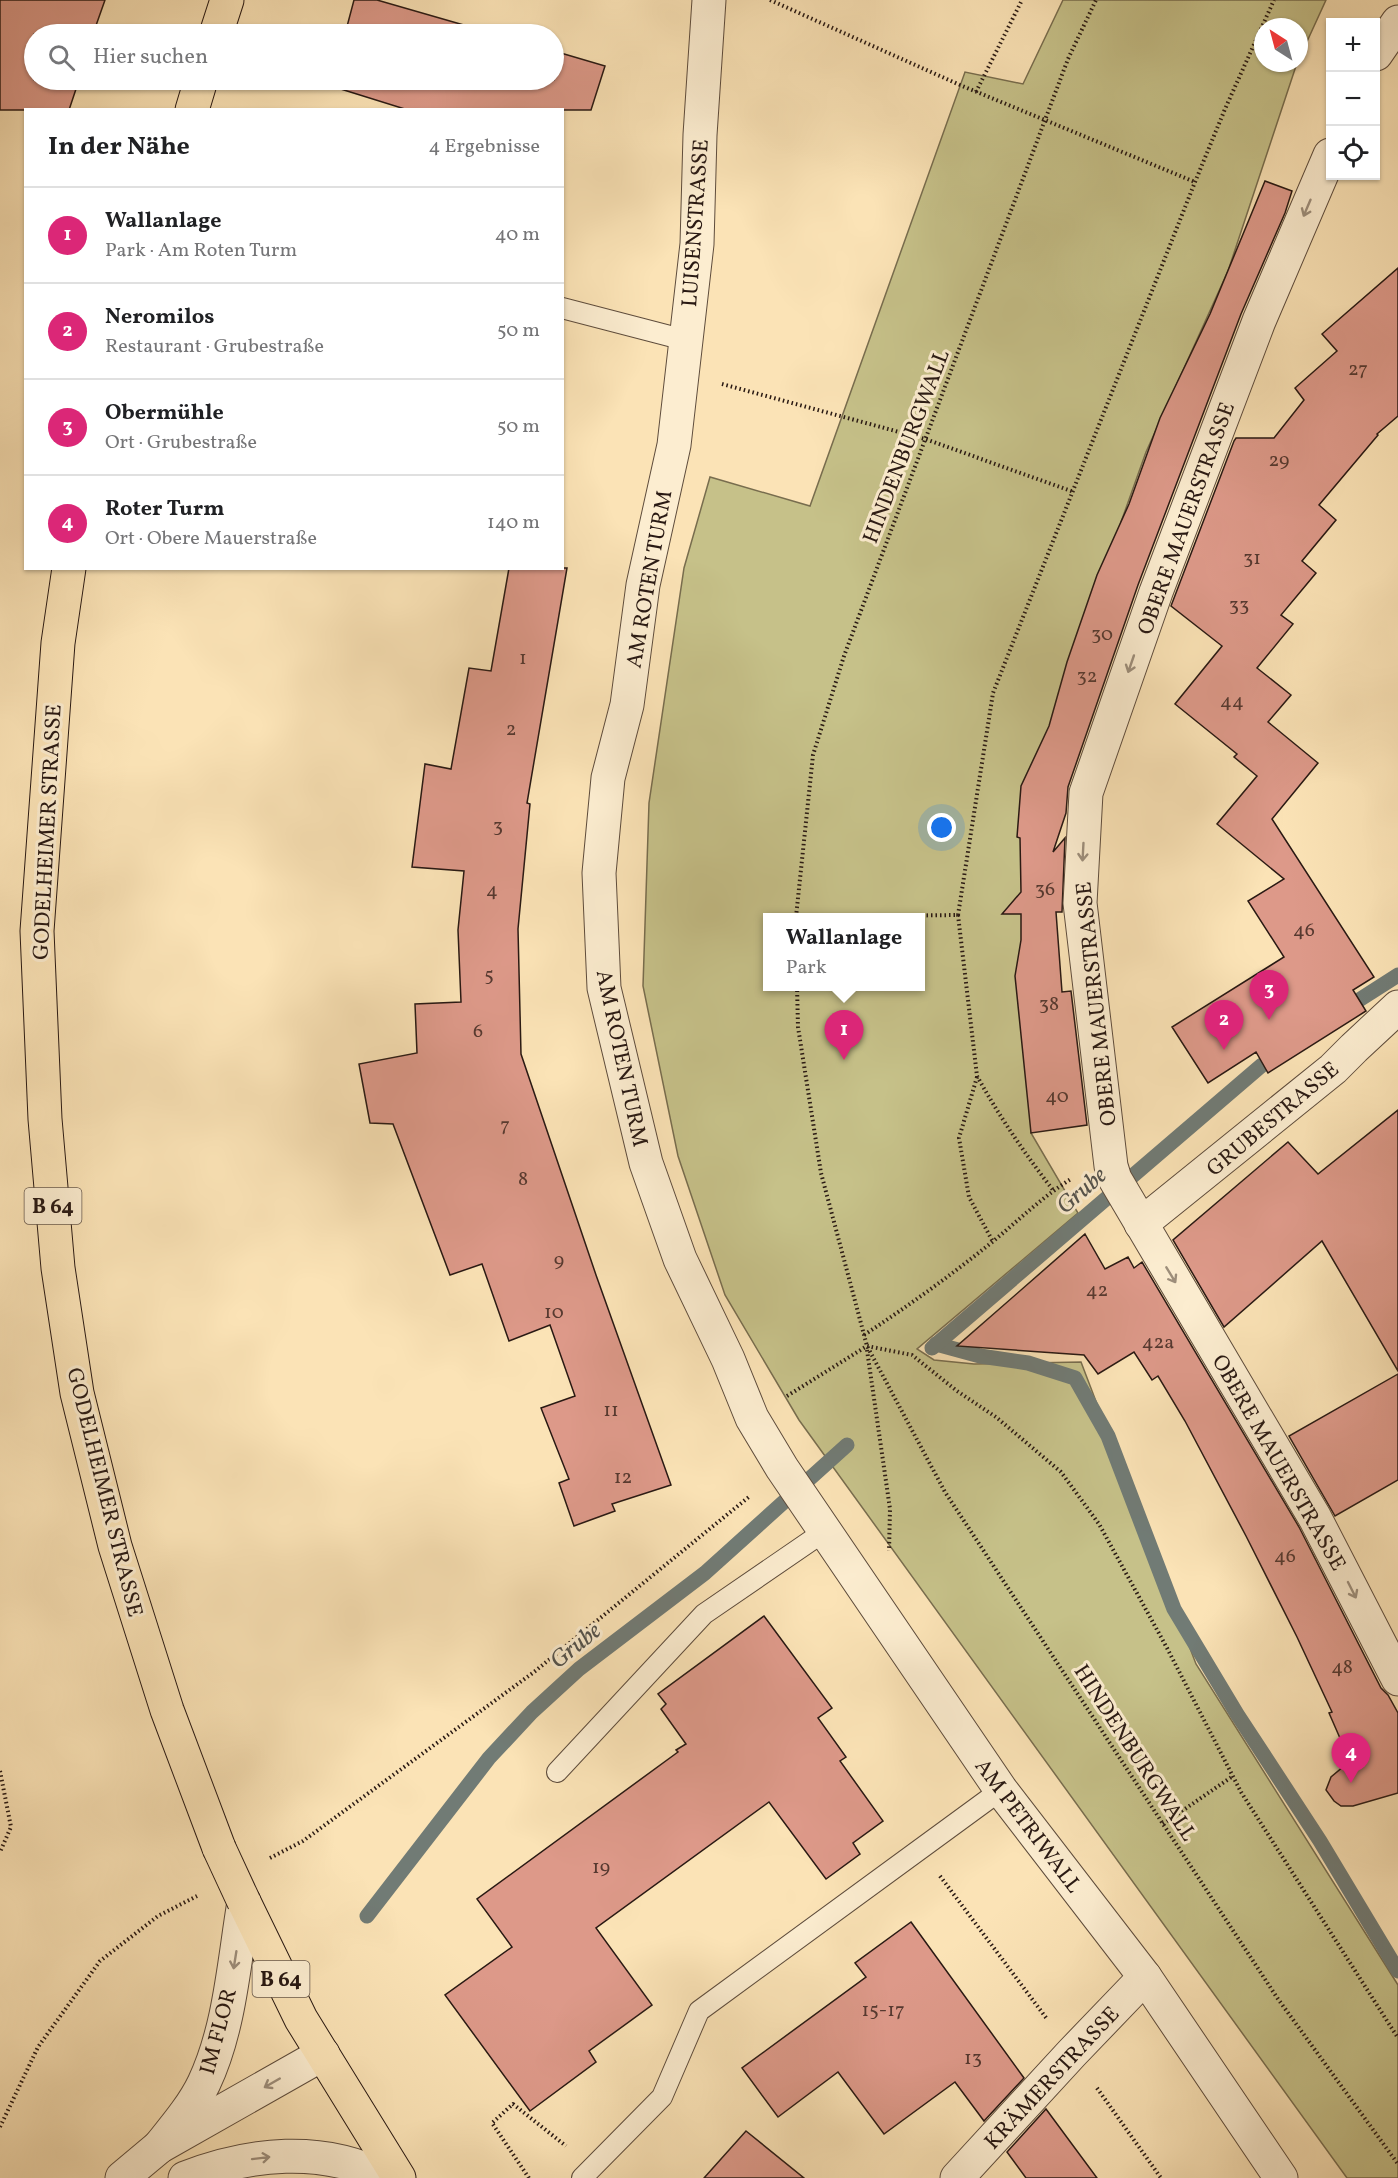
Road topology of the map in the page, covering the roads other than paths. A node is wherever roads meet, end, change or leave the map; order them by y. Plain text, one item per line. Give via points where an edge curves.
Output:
1 (227, 0) edge
2 (709, 0) edge
3 (1398, 22) edge
4 (219, 24) edge
5 (1380, 48) edge
6 (198, 90) edge
7 (193, 108) edge
8 (1326, 163) edge
9 (564, 309) edge
10 (685, 340) junction
11 (674, 445) joint
12 (69, 570) edge
13 (1398, 1007) edge
14 (1142, 1224) junction
15 (791, 1483) joint
16 (825, 1531) junction
17 (1398, 1679) edge
18 (557, 1772) dead end
19 (1001, 1790) junction
20 (244, 1902) junction
21 (1145, 1977) junction
22 (323, 2054) junction
23 (159, 2147) junction
24 (588, 2173) edge
25 (122, 2178) edge
26 (185, 2178) edge
27 (386, 2178) edge
28 (399, 2178) edge
29 (957, 2178) edge
30 (1281, 2178) edge

1 - 4 main road
2 - 10 street, LUISENSTRASSE via 698,244
3 - 5 street
6 - 7 main road
8 -> 14 street, OBERE MAUERSTRASSE via 1255,332 1156,592 1086,793 1080,903 1117,1180
9 - 10 lane
10 - 11 street, LUISENSTRASSE
11 - 15 street, AM ROTEN TURM via 643,585 627,705 608,778 599,873 604,988 646,1163 680,1258 752,1418
12 - 20 main road, GODELHEIMER STRASSE / B 64, bridge via 58,643 37,931 45,1119 58,1268 77,1393 115,1546 167,1710 219,1848
13 - 14 street, GRUBESTRASSE via 1333,1069
14 -> 17 street, OBERE MAUERSTRASSE via 1315,1518
15 - 16 street, AM PETRIWALL
16 - 18 lane via 704,1614
16 - 19 street, AM PETRIWALL
19 - 21 street, AM PETRIWALL
19 - 24 lane via 699,2011 662,2097
20 - 22 main road, GODELHEIMER STRASSE / B 64 via 301,2019
20 -> 23 street, IM FLOR via 227,2006 211,2066 195,2100
21 - 29 street, KRÄMERSTRASSE
21 - 30 street, AM PETRIWALL
22 -> 23 street, IM FLOR
22 - 28 main road, GODELHEIMER STRASSE / B 64
23 - 25 street, IM FLOR
26 -> 27 street via 254,2158 296,2155 345,2163

